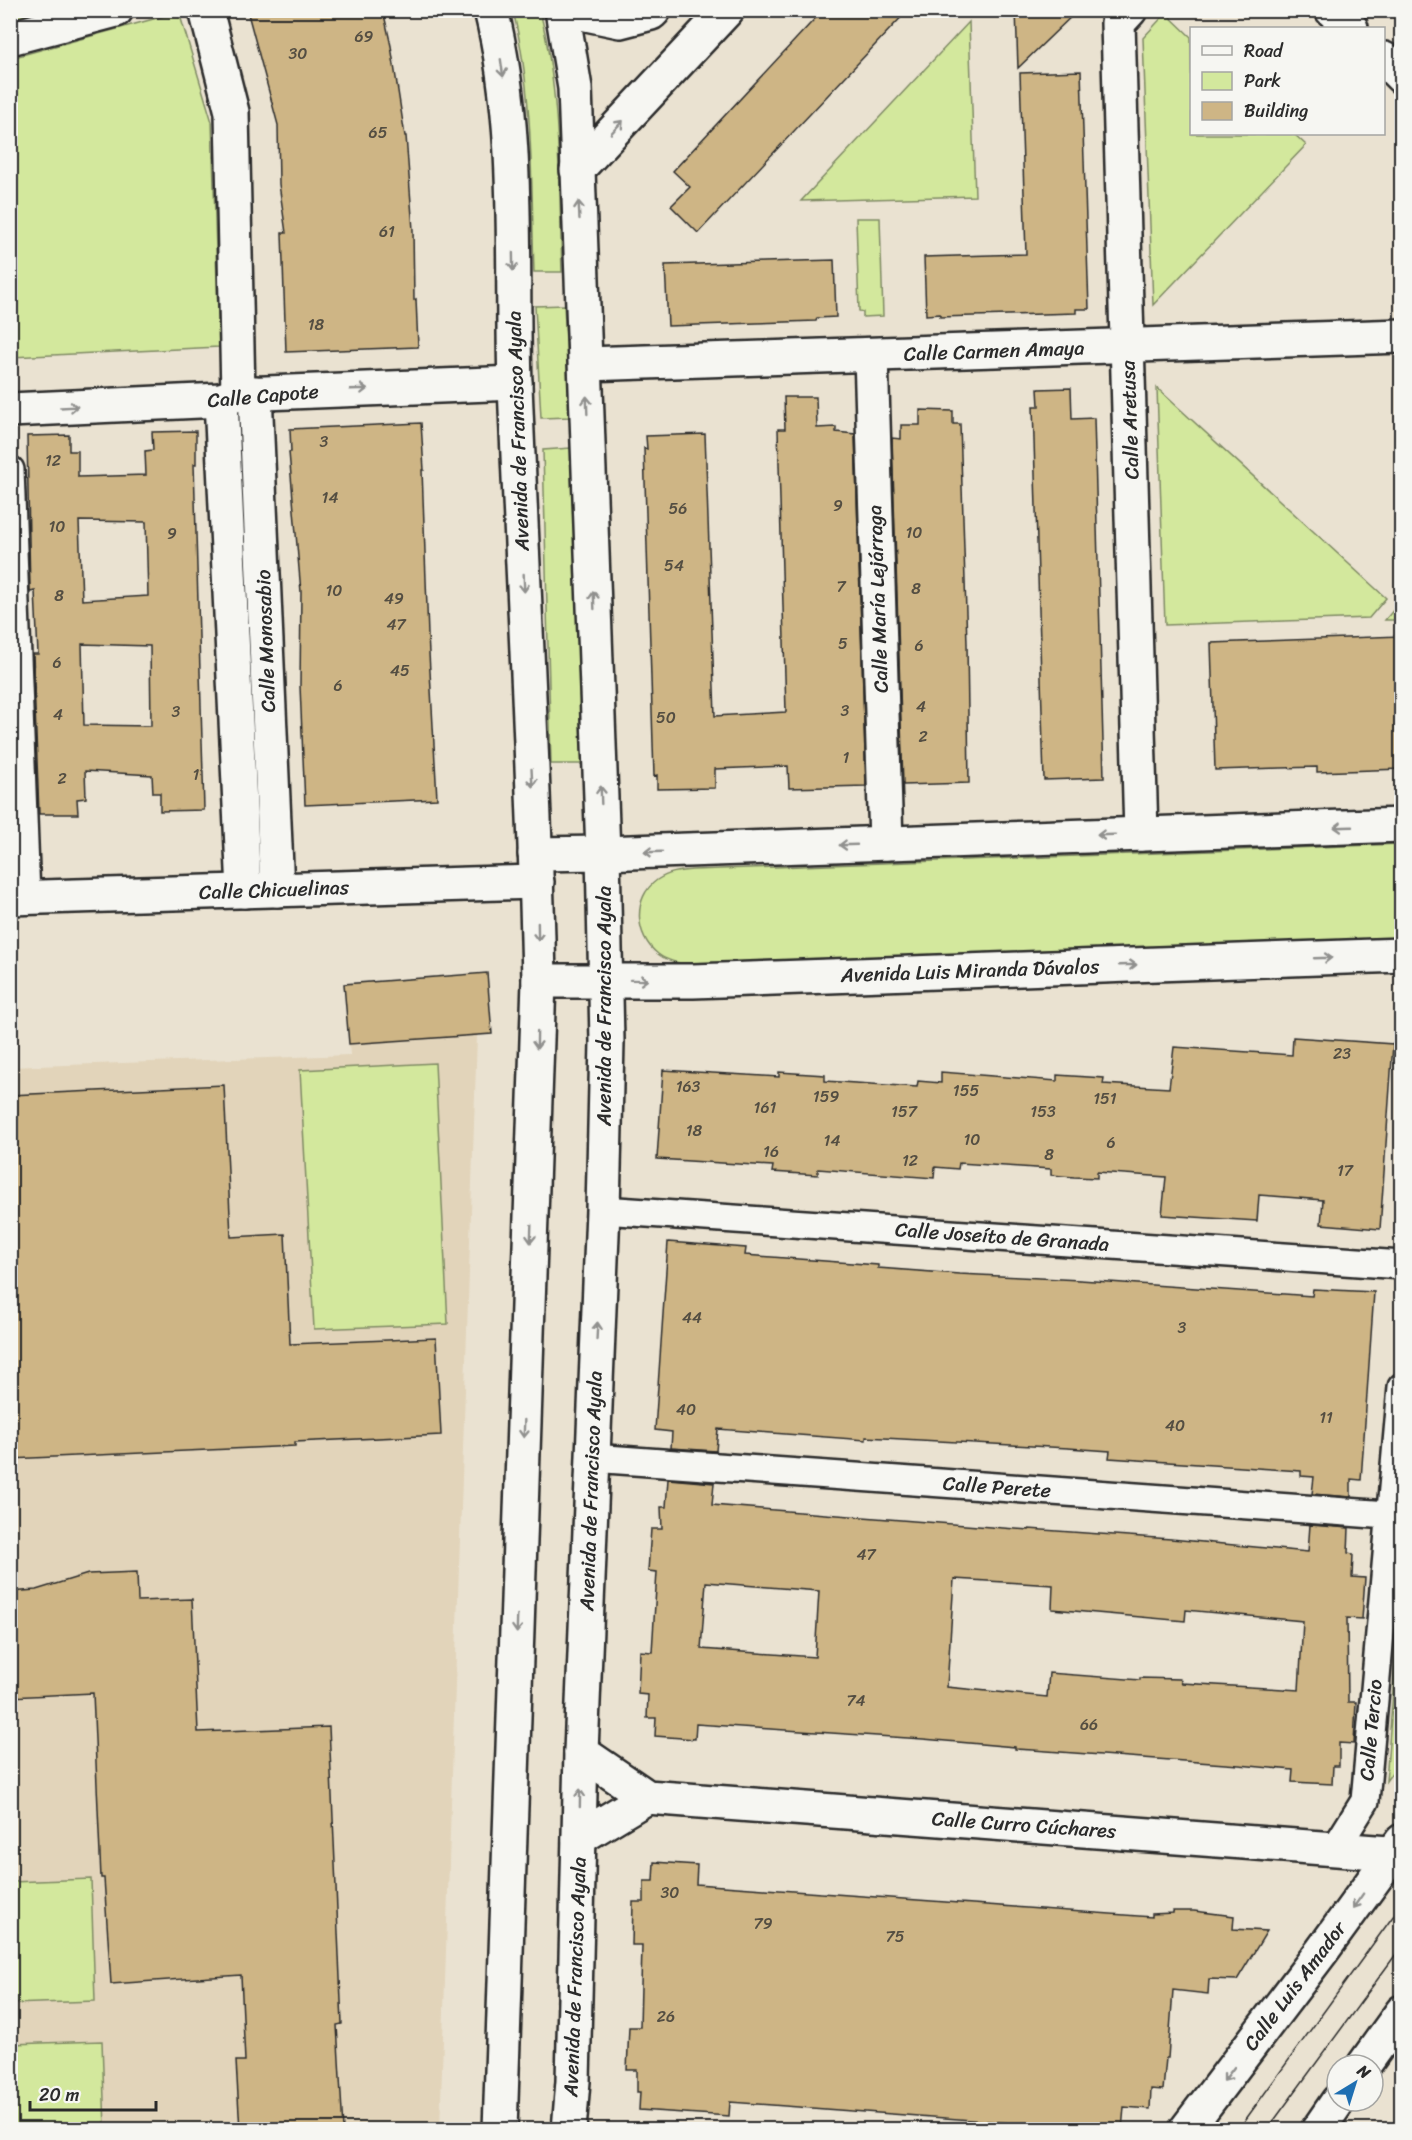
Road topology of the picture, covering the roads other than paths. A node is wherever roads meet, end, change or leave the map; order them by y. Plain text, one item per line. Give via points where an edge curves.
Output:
1 (116, 10) edge
2 (206, 10) edge
3 (491, 10) edge
4 (562, 10) edge
5 (567, 10) edge
6 (654, 10) edge
7 (727, 10) edge
8 (1130, 10) edge
9 (1332, 10) edge
10 (1350, 27) edge
11 (10, 38) edge
12 (1385, 61) edge
13 (1401, 76) edge
14 (577, 170) junction
15 (1401, 336) edge
16 (1127, 346) junction
17 (871, 355) junction
18 (586, 364) junction
19 (515, 383) junction
20 (238, 396) junction
21 (10, 410) edge
22 (10, 470) edge
23 (1401, 825) edge
24 (1141, 834) junction
25 (886, 843) junction
26 (603, 853) junction
27 (536, 868) junction
28 (277, 890) junction
29 (244, 891) junction
30 (18, 897) edge
31 (1401, 955) edge
32 (606, 980) junction
33 (539, 981) junction
34 (603, 1210) junction
35 (1401, 1265) edge
36 (1401, 1387) edge
37 (592, 1458) junction
38 (1396, 1516) edge
39 (581, 1752) junction
40 (647, 1797) junction
41 (579, 1838) junction
42 (1335, 1849) junction
43 (1398, 1849) edge
44 (1401, 2012) edge
45 (1372, 2053) edge
46 (1330, 2113) edge
47 (569, 2129) edge
48 (500, 2130) edge
49 (579, 2130) edge
50 (1186, 2130) edge
51 (1318, 2130) edge

1 - 11 main road
2 - 20 main road, Calle Monosabio via 231,112
3 -> 19 main road, Avenida de Francisco Ayala via 510,126
4 - 14 main road, Avenida de Francisco Ayala via 574,88
5 - 6 main road via 620,21
14 -> 7 main road
8 - 16 main road, Calle Aretusa via 1118,23
9 - 10 main road
12 - 13 main road
18 -> 14 main road, Avenida de Francisco Ayala
15 - 16 main road, Calle Carmen Amaya
16 - 17 main road, Calle Carmen Amaya
16 - 24 main road, Calle Aretusa
17 - 18 main road, Calle Carmen Amaya
17 - 25 main road, Calle María Lejárraga
26 -> 18 main road, Avenida de Francisco Ayala
20 -> 19 main road, Calle Capote
19 -> 27 main road, Avenida de Francisco Ayala
21 -> 20 main road, Calle Capote
20 - 28 main road, Calle Monosabio
20 - 29 main road, Calle Monosabio
22 - 30 street
23 -> 24 main road
24 -> 25 main road
25 -> 26 main road
26 - 27 main road
26 - 32 main road, Avenida de Francisco Ayala
27 - 28 main road, Calle Chicuelinas
27 -> 33 main road, Avenida de Francisco Ayala
28 - 29 main road, Calle Chicuelinas
29 - 30 main road, Calle Chicuelinas
32 -> 31 main road, Avenida Luis Miranda Dávalos via 693,981
32 - 33 main road, Avenida Luis Miranda Dávalos
32 - 34 main road, Avenida de Francisco Ayala
33 -> 48 main road, Avenida de Francisco Ayala
34 - 35 street, Calle Joseíto de Granada
37 -> 34 main road, Avenida de Francisco Ayala
36 - 38 street, Calle Tercio
37 - 38 street, Calle Perete
37 - 39 main road, Avenida de Francisco Ayala
38 - 42 street, Calle Tercio via 1365,1801
39 - 40 main road, Calle Curro Cúchares
41 -> 39 main road, Avenida de Francisco Ayala
40 - 41 main road
40 - 42 main road, Calle Curro Cúchares
41 - 47 main road, Avenida de Francisco Ayala
42 - 43 main road, Calle Curro Cúchares
43 -> 50 main road, Calle Luis Amador
44 - 45 main road
46 - 51 main road
47 - 49 street

